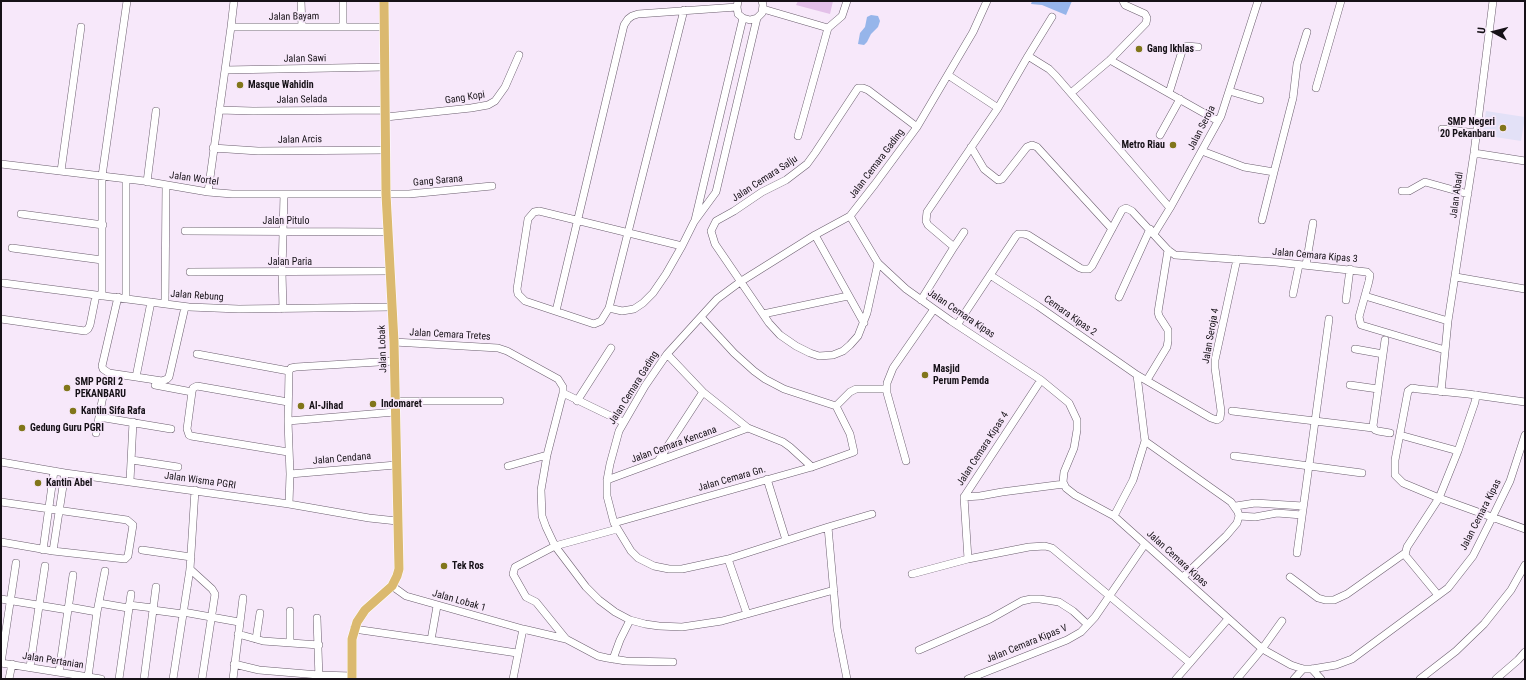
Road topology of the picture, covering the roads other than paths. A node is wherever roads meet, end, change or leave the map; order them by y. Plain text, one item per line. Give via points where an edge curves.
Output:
1 (127, 1) edge
2 (234, 1) edge
3 (301, 1) edge
4 (343, 1) edge
5 (384, 1) edge
6 (762, 1) edge
7 (847, 1) edge
8 (987, 1) edge
9 (1123, 1) edge
10 (1258, 1) edge
11 (1341, 1) edge
12 (1493, 1) edge
13 (737, 4) edge
14 (763, 9) junction
15 (684, 10) junction
16 (1052, 17) dead end
17 (743, 18) junction
18 (757, 18) junction
19 (231, 26) junction
20 (302, 26) junction
21 (343, 26) junction
22 (384, 27) junction
23 (81, 28) dead end
24 (828, 28) junction
25 (1307, 32) dead end
26 (1198, 47) dead end
27 (519, 55) dead end
28 (1028, 56) junction
29 (1110, 60) junction
30 (385, 67) junction
31 (225, 70) junction
32 (948, 75) junction
33 (1316, 88) dead end
34 (1229, 91) junction
35 (1071, 93) junction
36 (1169, 94) junction
37 (1180, 99) junction
38 (1260, 100) dead end
39 (998, 108) junction
40 (219, 110) junction
41 (156, 111) dead end
42 (386, 113) junction
43 (1218, 121) junction
44 (917, 127) junction
45 (1442, 129) dead end
46 (1476, 133) junction
47 (1160, 135) dead end
48 (798, 136) dead end
49 (970, 147) junction
50 (214, 148) junction
51 (386, 150) junction
52 (1202, 151) junction
53 (1474, 153) junction
54 (1525, 161) edge
55 (1, 164) edge
56 (61, 171) junction
57 (1274, 172) junction
58 (102, 176) junction
59 (126, 179) junction
60 (147, 182) junction
61 (166, 185) junction
62 (492, 186) dead end
63 (1402, 191) dead end
64 (208, 192) junction
65 (284, 194) junction
66 (386, 194) junction
67 (1468, 194) junction
68 (1170, 208) junction
69 (21, 214) dead end
70 (850, 216) junction
71 (1262, 220) dead end
72 (578, 221) junction
73 (694, 222) junction
74 (1312, 223) dead end
75 (103, 225) junction
76 (1112, 229) junction
77 (184, 231) dead end
78 (284, 231) junction
79 (388, 232) junction
80 (964, 232) dead end
81 (1152, 232) junction
82 (628, 234) junction
83 (815, 235) junction
84 (682, 246) junction
85 (954, 247) junction
86 (12, 248) dead end
87 (1168, 250) junction
88 (1238, 259) junction
89 (102, 260) junction
90 (878, 263) junction
91 (1303, 265) junction
92 (1350, 269) junction
93 (390, 271) junction
94 (190, 272) dead end
95 (282, 272) junction
96 (990, 275) junction
97 (1456, 278) junction
98 (740, 282) junction
99 (3, 283) dead end
100 (1525, 289) edge
101 (1293, 294) dead end
102 (99, 295) junction
103 (848, 296) junction
104 (1365, 296) junction
105 (118, 297) junction
106 (1119, 297) dead end
107 (126, 299) junction
108 (921, 300) junction
109 (1346, 300) dead end
110 (151, 302) junction
111 (165, 304) junction
112 (392, 306) junction
113 (185, 307) junction
114 (609, 308) junction
115 (283, 309) junction
116 (934, 309) junction
117 (556, 311) junction
118 (763, 314) junction
119 (701, 317) junction
120 (1, 319) edge
121 (1329, 319) dead end
122 (1448, 321) junction
123 (864, 323) junction
124 (957, 325) junction
125 (1385, 340) dead end
126 (394, 342) junction
127 (611, 348) dead end
128 (1355, 349) dead end
129 (1445, 350) junction
130 (197, 354) dead end
131 (667, 354) junction
132 (1383, 354) junction
133 (395, 361) junction
134 (289, 371) junction
135 (109, 376) dead end
136 (1137, 376) junction
137 (136, 377) junction
138 (1041, 380) junction
139 (1147, 380) junction
140 (1350, 385) dead end
141 (887, 389) junction
142 (1378, 390) junction
143 (192, 392) junction
144 (703, 392) junction
145 (1441, 392) junction
146 (563, 393) junction
147 (1476, 395) junction
148 (103, 396) dead end
149 (396, 401) junction
150 (500, 401) dead end
151 (577, 401) junction
152 (288, 402) junction
153 (1525, 402) edge
154 (836, 406) junction
155 (1232, 411) dead end
156 (395, 412) junction
157 (99, 417) junction
158 (288, 421) junction
159 (1315, 421) junction
160 (133, 422) junction
161 (623, 422) junction
162 (748, 428) junction
163 (1374, 428) junction
164 (171, 430) dead end
165 (96, 433) dead end
166 (1390, 433) dead end
167 (1400, 435) junction
168 (1525, 435) edge
169 (1145, 441) junction
170 (1458, 451) junction
171 (288, 452) junction
172 (547, 455) junction
173 (1234, 456) dead end
174 (132, 460) junction
175 (658, 461) junction
176 (906, 461) dead end
177 (1, 462) edge
178 (396, 464) junction
179 (508, 466) dead end
180 (1309, 466) junction
181 (178, 467) dead end
182 (812, 467) junction
183 (54, 471) junction
184 (65, 473) junction
185 (1362, 473) dead end
186 (290, 474) junction
187 (767, 479) junction
188 (607, 480) junction
189 (130, 481) junction
190 (1064, 484) junction
191 (195, 490) junction
192 (964, 496) junction
193 (1439, 498) junction
194 (1, 502) edge
195 (290, 504) junction
196 (1265, 504) junction
197 (1286, 505) junction
198 (1236, 506) junction
199 (1303, 506) junction
200 (48, 509) junction
201 (60, 510) junction
202 (872, 514) dead end
203 (1266, 514) junction
204 (1286, 514) junction
205 (1302, 515) junction
206 (1114, 516) junction
207 (1239, 516) junction
208 (1492, 518) junction
209 (397, 521) junction
210 (615, 526) junction
211 (828, 527) junction
212 (1525, 529) edge
213 (786, 540) junction
214 (1, 542) edge
215 (1145, 544) junction
216 (555, 546) junction
217 (43, 550) junction
218 (142, 550) dead end
219 (53, 552) junction
220 (1297, 553) dead end
221 (1405, 553) junction
222 (191, 557) junction
223 (728, 559) junction
224 (968, 559) junction
225 (16, 563) dead end
226 (1525, 565) edge
227 (45, 566) dead end
228 (190, 569) junction
229 (105, 571) dead end
230 (912, 574) dead end
231 (73, 575) dead end
232 (1183, 577) junction
233 (1290, 577) dead end
234 (156, 586) dead end
235 (392, 586) junction
236 (834, 590) junction
237 (131, 594) dead end
238 (1438, 595) junction
239 (1108, 596) junction
240 (243, 598) dead end
241 (1, 599) edge
242 (11, 600) junction
243 (99, 603) junction
244 (39, 606) junction
245 (128, 606) junction
246 (437, 606) junction
247 (69, 609) junction
248 (153, 609) junction
249 (290, 611) dead end
250 (97, 612) junction
251 (183, 613) junction
252 (260, 613) dead end
253 (747, 614) junction
254 (212, 616) junction
255 (317, 618) dead end
256 (1228, 619) junction
257 (630, 620) junction
258 (1282, 621) dead end
259 (239, 622) junction
260 (1088, 624) junction
261 (354, 629) junction
262 (523, 629) junction
263 (238, 634) junction
264 (566, 639) junction
265 (256, 640) junction
266 (431, 640) junction
267 (290, 643) junction
268 (318, 644) junction
269 (1262, 649) junction
270 (919, 650) dead end
271 (1525, 652) edge
272 (517, 653) junction
273 (613, 659) junction
274 (673, 662) dead end
275 (1, 663) edge
276 (1190, 663) junction
277 (12, 664) junction
278 (234, 664) junction
279 (30, 667) junction
280 (1303, 669) junction
281 (1312, 669) junction
282 (59, 672) junction
283 (88, 677) junction
284 (319, 677) edge
285 (352, 677) edge
286 (9, 679) edge
287 (101, 679) edge
288 (118, 679) edge
289 (144, 679) edge
290 (173, 679) edge
291 (202, 679) edge
292 (233, 679) edge
293 (513, 679) edge
294 (847, 679) edge
295 (968, 679) edge
296 (1176, 679) edge
297 (1237, 679) edge
298 (1294, 679) edge
299 (1321, 679) edge
300 (1420, 679) edge
301 (1496, 679) edge

1 - 58 street
2 - 19 street
3 - 20 street
4 - 21 street
5 - 22 main road, Jalan Lobak
6 - 14 street
7 - 24 street via 842,16
8 - 32 street, Jalan Cemara Gading via 973,32
9 - 29 street via 1125,5 1145,14 1147,21
10 - 34 street, Jalan Seroja
11 - 33 street
12 - 46 street, Jalan Abadi
13 - 15 street
13 - 17 street via 738,14
14 - 18 street
14 - 24 street
15 - 72 street via 632,16 624,25
15 - 82 street
16 - 28 street
17 - 18 street
17 - 73 street
18 - 73 street via 718,188
19 - 20 street, Jalan Bayam
19 - 31 street
20 - 21 street, Jalan Bayam
21 - 22 street, Jalan Bayam
22 - 30 main road, Jalan Lobak
23 - 56 street
24 - 48 street
25 - 57 street via 1297,64 1293,98
26 - 36 street via 1182,48
27 - 42 street, Gang Kopi via 505,87 492,103 471,108
28 - 35 street via 1048,69
28 - 39 street
29 - 35 street
29 - 36 street
30 - 31 street, Jalan Sawi
30 - 42 main road, Jalan Lobak
31 - 40 street
32 - 39 street
32 - 44 street, Jalan Cemara Gading
34 - 38 street
34 - 43 street, Jalan Seroja
35 - 68 street
36 - 37 street
37 - 43 street
37 - 47 street
39 - 49 street
40 - 42 street, Jalan Selada
40 - 50 street
41 - 60 street
42 - 51 main road, Jalan Lobak
43 - 52 street, Jalan Seroja
44 - 70 street, Jalan Cemara Gading
44 - 98 street, Jalan Cemara Salju via 863,88 858,88 807,164 786,180 714,224 711,231 712,240
45 - 46 street
46 - 53 street, Jalan Abadi
49 - 76 street via 984,169 998,180 1002,179 1027,147 1037,147
49 - 85 street via 927,212 928,225
50 - 51 street, Jalan Arcis via 258,151
50 - 64 street
51 - 66 main road, Jalan Lobak
52 - 57 street via 1244,167
52 - 68 street, Jalan Seroja
53 - 54 street
53 - 67 street, Jalan Abadi
55 - 56 street, Jalan Wortel
56 - 58 street, Jalan Wortel
57 - 71 street
58 - 59 street, Jalan Wortel
58 - 75 street
59 - 60 street, Jalan Wortel
59 - 107 street
60 - 61 street, Jalan Wortel
61 - 64 street, Jalan Wortel
61 - 111 street
62 - 66 street, Gang Sarana via 426,193
63 - 67 street via 1409,191 1425,182
64 - 65 street, Jalan Wortel
65 - 66 street, Jalan Wortel
65 - 78 street
66 - 79 main road, Jalan Lobak
67 - 97 street, Jalan Abadi
68 - 81 street, Jalan Seroja
69 - 75 street
70 - 83 street, Jalan Cemara Gading
70 - 90 street, Jalan Cemara Kipas
72 - 82 street
72 - 117 street
72 - 117 street via 539,211 534,212 528,220 518,294 524,301
73 - 84 street
74 - 91 street
75 - 89 street
76 - 81 street, Jalan Cemara Kipas 3 via 1122,210 1126,208
76 - 96 street, Jalan Cemara Kipas 3 via 1089,269 1080,268 1028,235 1020,234 1016,236
77 - 78 street, Jalan Pitulo
78 - 79 street, Jalan Pitulo
78 - 95 street
79 - 93 main road, Jalan Lobak
80 - 85 street
81 - 87 street, Jalan Cemara Kipas 3
81 - 106 street, Jalan Seroja
82 - 84 street
82 - 114 street
83 - 98 street, Jalan Cemara Gading
83 - 103 street
84 - 114 street via 660,285 643,303 628,311
85 - 108 street
86 - 89 street
87 - 88 street, Jalan Cemara Kipas 3 via 1179,256
87 - 139 street via 1158,312 1166,326 1167,347
88 - 91 street, Jalan Cemara Kipas 3
88 - 139 street, Jalan Seroja 4 via 1214,364 1220,418 1211,418
89 - 102 street
90 - 108 street, Jalan Cemara Kipas
90 - 123 street
91 - 92 street, Jalan Cemara Kipas 3
91 - 101 street
92 - 104 street, Jalan Cemara Kipas 3 via 1366,271 1369,274
92 - 109 street
93 - 95 street, Jalan Paria
93 - 112 main road, Jalan Lobak
94 - 95 street, Jalan Paria
95 - 115 street
96 - 124 street, Jalan Cemara Kipas 3
96 - 136 street, Cemara Kipas 2
97 - 100 street
97 - 122 street, Jalan Abadi
98 - 118 street
98 - 119 street, Jalan Cemara Gading
99 - 102 street, Jalan Rebung
102 - 105 street, Jalan Rebung
102 - 120 street via 90,325 85,331
103 - 118 street
103 - 123 street
104 - 122 street
104 - 129 street, Jalan Cemara Kipas 3 via 1359,317 1361,325
105 - 107 street, Jalan Rebung
105 - 137 street via 102,366 109,373
107 - 110 street, Jalan Rebung
108 - 116 street, Jalan Cemara Kipas
110 - 111 street, Jalan Rebung
110 - 137 street
111 - 113 street, Jalan Rebung
112 - 115 street, Jalan Rebung
112 - 126 main road, Jalan Lobak
113 - 115 street, Jalan Rebung
113 - 137 street via 167,380
114 - 117 street via 601,321 594,324
116 - 124 street, Jalan Cemara Kipas
116 - 141 street via 893,368
118 - 123 street via 780,334 799,348 819,356 834,355 843,351 854,341
119 - 131 street, Jalan Cemara Gading
119 - 154 street via 734,353 764,379 784,389
121 - 159 street
122 - 129 street, Jalan Abadi
124 - 138 street, Jalan Cemara Kipas
125 - 132 street
126 - 133 main road, Jalan Lobak
126 - 146 street, Jalan Cemara Tretes via 507,350 555,377 561,383
127 - 151 street
128 - 132 street
129 - 145 street, Jalan Abadi
130 - 134 street
131 - 144 street
131 - 161 street, Jalan Cemara Gading
132 - 142 street
133 - 134 street via 296,367
133 - 149 main road, Jalan Lobak
134 - 152 street
135 - 143 street
136 - 139 street, Jalan Seroja 4
136 - 169 street
138 - 190 street, Jalan Cemara Kipas via 1069,403 1077,420 1076,439 1064,472
138 - 192 street, Jalan Cemara Kipas 4
140 - 142 street
141 - 154 street via 856,389
141 - 176 street
142 - 163 street
143 - 152 street via 199,385
143 - 171 street via 187,429 189,435
144 - 162 street
144 - 175 street
145 - 147 street
145 - 167 street via 1412,388 1408,391
146 - 151 street
146 - 172 street
147 - 153 street
147 - 170 street
148 - 157 street
149 - 150 street
149 - 156 main road, Jalan Lobak
151 - 161 street
152 - 158 street
154 - 182 street, Jalan Cemara Gn. via 850,434 854,452
155 - 159 street
156 - 158 street
156 - 178 main road, Jalan Lobak
157 - 160 street
157 - 165 street
158 - 171 street
159 - 163 street
159 - 180 street
160 - 164 street
160 - 174 street
161 - 188 street, Jalan Cemara Gading via 615,441
162 - 175 street, Jalan Cemara Kencana
162 - 182 street via 783,442
163 - 166 street
167 - 170 street
167 - 193 street via 1395,475 1404,483
168 - 208 street, Jalan Cemara Kipas via 1510,481
169 - 198 street
169 - 206 street via 1133,480
170 - 193 street
171 - 186 street
172 - 179 street
172 - 216 street via 540,504 546,528
173 - 180 street
174 - 181 street
174 - 189 street
175 - 188 street, Jalan Cemara Kencana
177 - 183 street, Jalan Wisma PGRI
178 - 186 street, Jalan Cendana
178 - 209 main road, Jalan Lobak
180 - 185 street
180 - 199 street
182 - 187 street, Jalan Cemara Gn.
183 - 184 street, Jalan Wisma PGRI
183 - 200 street
184 - 189 street, Jalan Wisma PGRI
184 - 201 street
186 - 195 street
187 - 210 street, Jalan Cemara Gn.
187 - 213 street
188 - 210 street, Jalan Cemara Gading via 608,504
189 - 191 street, Jalan Wisma PGRI
190 - 192 street
190 - 206 street, Jalan Cemara Kipas via 1069,491
191 - 195 street, Jalan Wisma PGRI
191 - 222 street
192 - 224 street, Jalan Cemara Kipas 4
193 - 208 street
193 - 221 street
194 - 200 street
195 - 209 street, Jalan Wisma PGRI
196 - 197 street
196 - 198 street
196 - 203 street
197 - 199 street
197 - 204 street
198 - 207 street
199 - 205 street
200 - 201 street
200 - 217 street
201 - 219 street
201 - 219 street via 127,520 133,525 128,556 125,559
202 - 211 street, Jalan Cemara Gading
203 - 204 street
203 - 207 street via 1255,517
204 - 205 street
205 - 220 street
206 - 215 street, Jalan Cemara Kipas
207 - 232 street via 1237,523 1217,547
208 - 212 street
208 - 238 street, Jalan Cemara Kipas via 1466,567 1448,588
209 - 235 main road, Jalan Lobak via 399,569
210 - 216 street, Jalan Cemara Gn.
210 - 223 street, Jalan Cemara Gading via 631,551 638,558 654,566 682,569
211 - 213 street, Jalan Cemara Gading
211 - 236 street
213 - 223 street, Jalan Cemara Gading
214 - 217 street
215 - 232 street, Jalan Cemara Kipas
215 - 239 street, Jalan Cemara Kipas V
216 - 257 street via 598,600
216 - 264 street, Jalan Cemara Gn. via 515,567 513,573 526,597 536,602
217 - 219 street
218 - 222 street
221 - 233 street via 1347,594 1334,600 1318,598
221 - 238 street
222 - 228 street
223 - 253 street
224 - 230 street
224 - 239 street via 1046,546 1052,548
225 - 242 street
226 - 300 street via 1511,590 1484,624 1456,651
227 - 244 street
228 - 251 street
228 - 254 street via 215,594
229 - 243 street
231 - 247 street
232 - 256 street, Jalan Cemara Kipas
234 - 248 street
235 - 246 street, Jalan Lobak 1 via 406,596
235 - 261 main road, Jalan Lobak via 365,610
236 - 253 street
236 - 294 street via 837,628
237 - 245 street
238 - 281 street, Jalan Cemara Kipas via 1352,659
239 - 260 street, Jalan Cemara Kipas V
239 - 276 street
240 - 259 street
241 - 242 street
242 - 244 street
242 - 275 street
243 - 245 street
243 - 250 street
244 - 247 street
244 - 279 street
245 - 248 street
245 - 288 street
246 - 262 street, Jalan Lobak 1
246 - 266 street
247 - 250 street
247 - 282 street
248 - 251 street
248 - 289 street
249 - 267 street
250 - 283 street
251 - 254 street
251 - 290 street
252 - 265 street
253 - 257 street via 682,627 659,626
254 - 259 street
254 - 291 street
255 - 268 street
256 - 269 street, Jalan Cemara Kipas
256 - 276 street
257 - 273 street
258 - 269 street
259 - 263 street
260 - 270 street via 1059,602 1031,599
260 - 295 street, Jalan Cemara Kipas V via 1081,632 1067,640
261 - 266 street
261 - 285 main road, Jalan Lobak
262 - 264 street, Jalan Lobak 1
262 - 272 street
263 - 265 street
263 - 278 street
264 - 273 street via 598,656
265 - 267 street
266 - 272 street
267 - 268 street
268 - 284 street
269 - 280 street, Jalan Cemara Kipas
269 - 297 street
271 - 301 street
272 - 293 street
273 - 274 street
275 - 277 street, Jalan Pertanian
276 - 296 street
277 - 279 street, Jalan Pertanian
277 - 286 street
278 - 284 street via 259,670
278 - 292 street
279 - 282 street, Jalan Pertanian
280 - 281 street, Jalan Cemara Kipas
280 - 298 street
281 - 299 street
282 - 283 street, Jalan Pertanian
283 - 287 street, Jalan Pertanian
284 - 285 street

